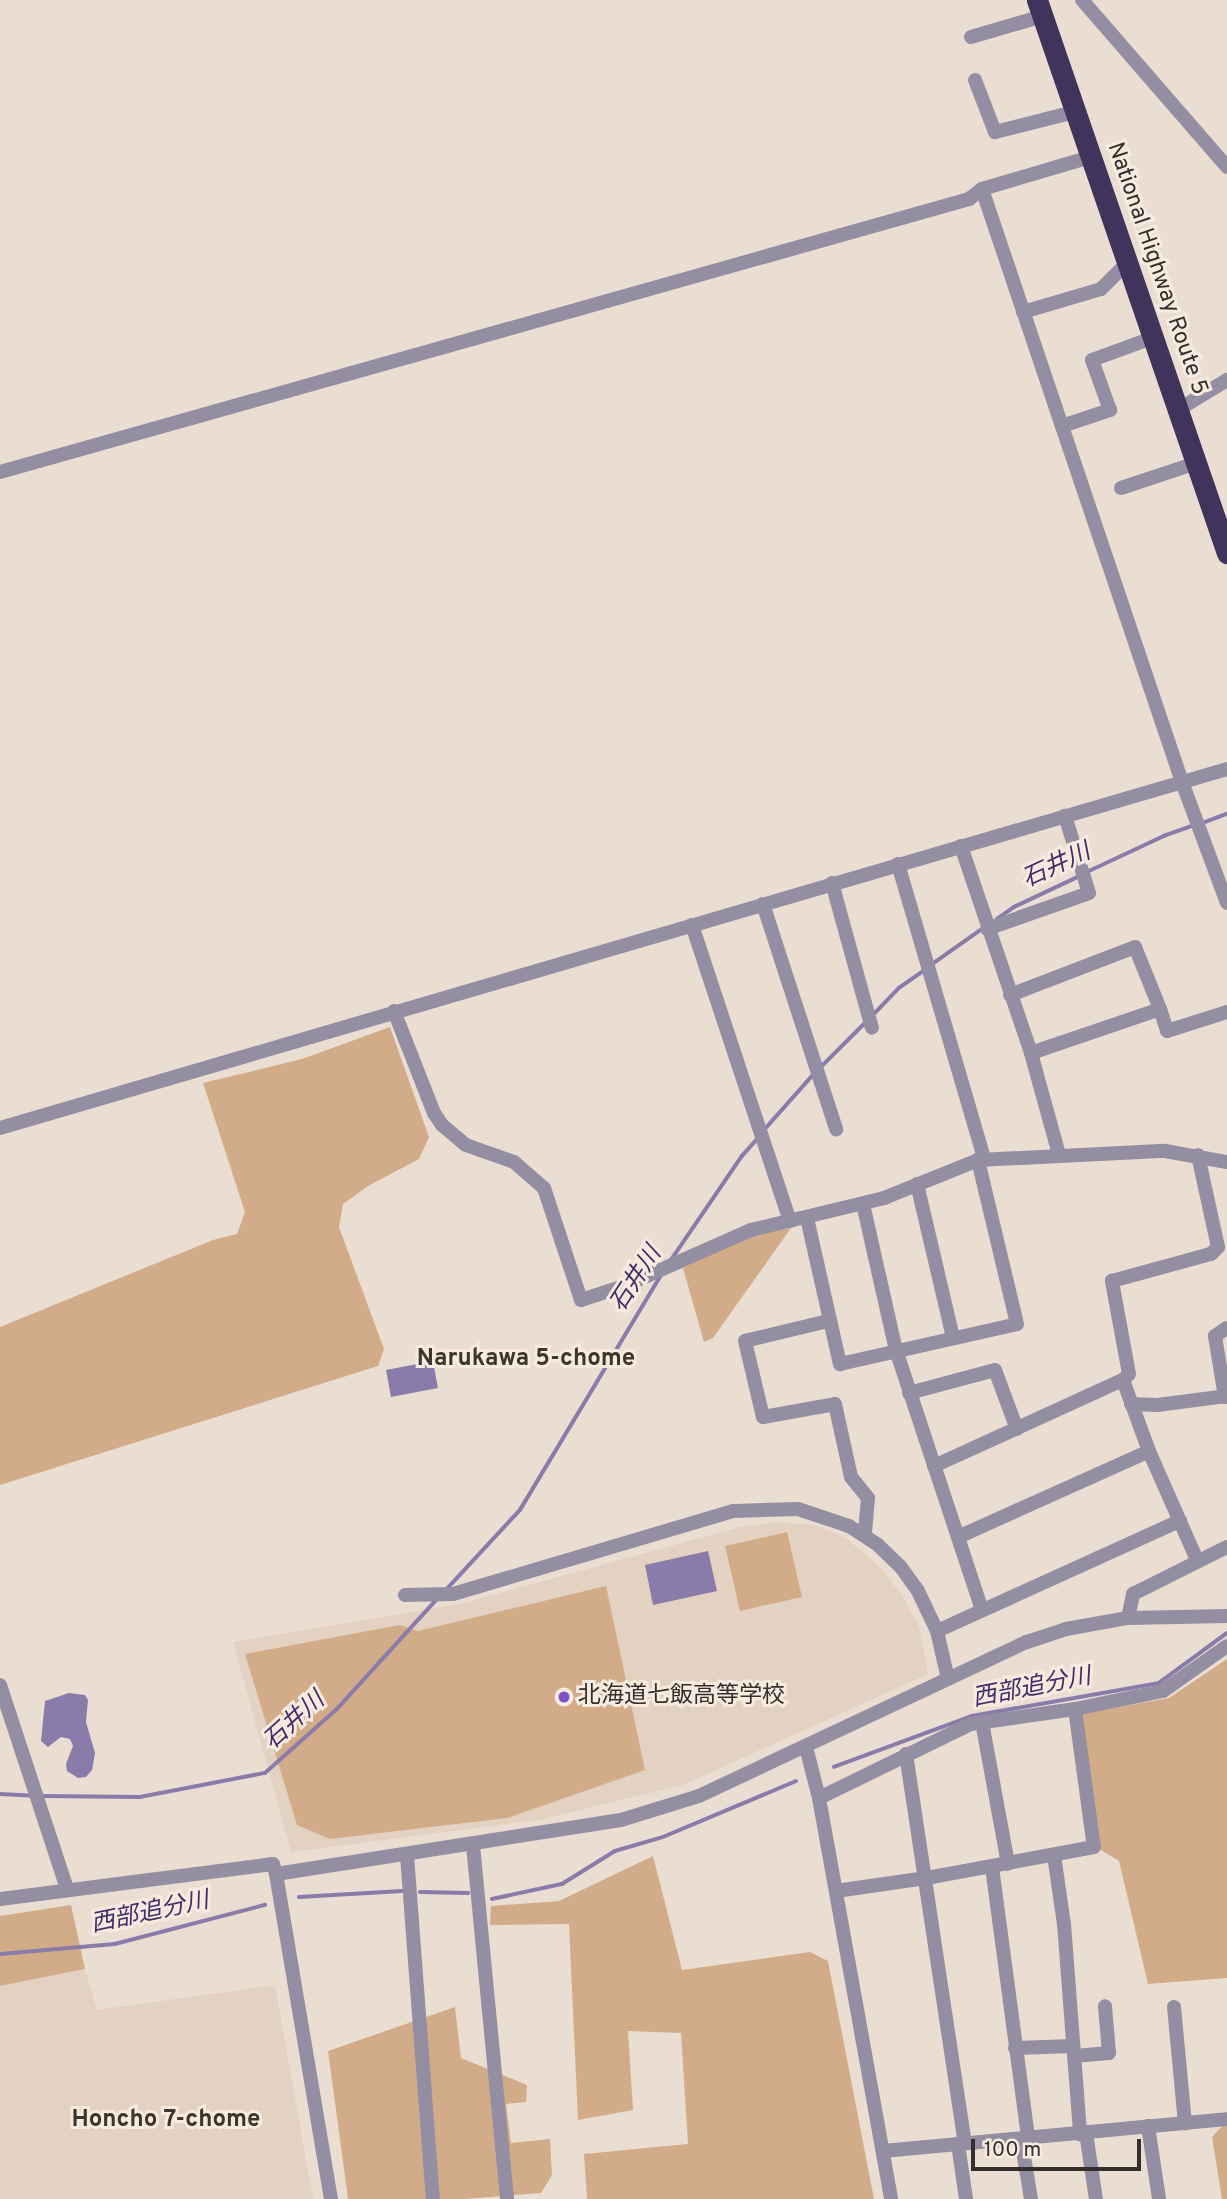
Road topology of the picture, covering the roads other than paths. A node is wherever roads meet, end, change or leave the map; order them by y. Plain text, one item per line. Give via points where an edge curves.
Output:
1 (1082, 0) edge
2 (1040, 8) edge
3 (971, 37) dead end
4 (975, 80) dead end
5 (1074, 112) junction
6 (1091, 157) junction
7 (1227, 167) edge
8 (982, 189) junction
9 (1127, 263) junction
10 (1023, 312) junction
11 (1152, 338) junction
12 (1227, 380) edge
13 (1176, 411) junction
14 (1062, 426) junction
15 (1196, 463) junction
16 (0, 472) edge
17 (1121, 488) dead end
18 (1227, 553) edge
19 (1227, 769) edge
20 (1182, 782) junction
21 (1065, 816) junction
22 (961, 846) junction
23 (898, 864) junction
24 (1223, 882) edge
25 (832, 883) junction
26 (1227, 903) edge
27 (764, 904) junction
28 (692, 925) junction
29 (987, 929) junction
30 (1010, 995) junction
31 (1160, 1009) junction
32 (394, 1010) junction
33 (1227, 1012) edge
34 (872, 1028) dead end
35 (1031, 1053) junction
36 (0, 1128) edge
37 (836, 1129) dead end
38 (1059, 1155) junction
39 (1198, 1155) junction
40 (981, 1159) junction
41 (1227, 1162) edge
42 (917, 1184) junction
43 (863, 1204) junction
44 (807, 1218) junction
45 (790, 1221) junction
46 (828, 1321) junction
47 (1227, 1328) edge
48 (953, 1337) junction
49 (896, 1350) junction
50 (1123, 1380) junction
51 (909, 1393) junction
52 (1226, 1397) edge
53 (1131, 1404) junction
54 (1017, 1429) junction
55 (1149, 1451) junction
56 (934, 1466) junction
57 (1180, 1521) junction
58 (865, 1535) junction
59 (958, 1537) junction
60 (1227, 1547) edge
61 (1197, 1560) junction
62 (405, 1595) dead end
63 (982, 1610) junction
64 (1227, 1616) edge
65 (1128, 1618) junction
66 (937, 1631) junction
67 (1227, 1646) edge
68 (948, 1679) junction
69 (0, 1685) edge
70 (1075, 1709) junction
71 (982, 1722) junction
72 (806, 1747) junction
73 (906, 1754) junction
74 (819, 1798) junction
75 (473, 1845) junction
76 (407, 1855) junction
77 (1054, 1855) junction
78 (1008, 1864) junction
79 (992, 1867) junction
80 (276, 1874) junction
81 (926, 1878) junction
82 (67, 1889) junction
83 (836, 1891) junction
84 (0, 1899) edge
85 (1105, 2006) dead end
86 (1174, 2007) dead end
87 (1014, 2048) junction
88 (1073, 2051) junction
89 (1227, 2119) edge
90 (1185, 2123) junction
91 (1148, 2126) junction
92 (1083, 2133) junction
93 (1025, 2138) junction
94 (962, 2143) junction
95 (883, 2151) junction
96 (331, 2199) edge
97 (433, 2199) edge
98 (507, 2199) edge
99 (891, 2199) edge
100 (966, 2199) edge
101 (1031, 2199) edge
102 (1096, 2199) edge
103 (1160, 2199) edge

1 - 7 street
2 - 3 street
2 - 5 highway, National Highway Route 5
4 - 5 street via 995,132
5 - 6 highway, National Highway Route 5
6 - 8 street
6 - 9 highway, National Highway Route 5
8 - 10 street
8 - 16 street via 969,199
9 - 10 street via 1101,289
9 - 11 highway, National Highway Route 5
10 - 14 street
11 - 13 highway, National Highway Route 5
11 - 14 street via 1092,360 1110,410
12 - 13 street
13 - 15 highway, National Highway Route 5
14 - 20 street
15 - 17 street
15 - 18 highway, National Highway Route 5
19 - 20 street
20 - 21 street
20 - 24 street
21 - 22 street
21 - 29 street via 1089,893
22 - 23 street
22 - 29 street
23 - 25 street
23 - 40 street
24 - 26 street
25 - 27 street
25 - 34 street
27 - 28 street
27 - 37 street
28 - 32 street
28 - 45 street
29 - 30 street
30 - 31 street via 1135,947
30 - 35 street
31 - 33 street via 1167,1031
31 - 35 street
32 - 36 street
32 - 45 street via 442,1125 466,1144 514,1162 544,1188 581,1300 751,1230
35 - 38 street
38 - 39 street via 1165,1151
38 - 40 street
39 - 41 street
39 - 50 street via 1218,1247 1211,1254 1112,1281 1129,1374
40 - 42 street
40 - 48 street via 1017,1324
42 - 43 street
42 - 48 street
43 - 44 street
43 - 49 street
44 - 45 street
44 - 46 street
46 - 49 street via 840,1364
46 - 58 street via 746,1341 763,1418 835,1404 851,1477 867,1498
47 - 52 street via 1215,1336
48 - 49 street
49 - 51 street
50 - 53 street
50 - 54 street
51 - 54 street via 995,1370
51 - 56 street
52 - 53 street
53 - 55 street
54 - 56 street
55 - 57 street
55 - 59 street
56 - 59 street
57 - 61 street
57 - 63 street
58 - 62 street via 798,1509 734,1511 453,1594
58 - 66 street via 900,1566
59 - 63 street
60 - 61 street
61 - 65 street via 1133,1594
63 - 66 street
64 - 65 street
65 - 68 street via 1066,1629 1027,1642
66 - 68 street
67 - 70 street via 1163,1691
68 - 72 street
69 - 82 street
70 - 71 street
70 - 77 street via 1094,1847
71 - 73 street
71 - 78 street
72 - 74 street
72 - 75 street via 699,1796 654,1811
73 - 74 street
73 - 81 street
74 - 83 street
75 - 76 street
75 - 98 street
76 - 80 street
76 - 97 street
77 - 78 street
77 - 88 street
78 - 79 street
79 - 81 street
79 - 87 street
80 - 82 street via 273,1864
80 - 96 street
81 - 83 street
81 - 94 street
82 - 84 street
83 - 95 street
85 - 88 street via 1109,2053
86 - 90 street
87 - 88 street
87 - 93 street
88 - 92 street
89 - 90 street
90 - 91 street
91 - 92 street
91 - 103 street
92 - 93 street
92 - 102 street
93 - 94 street
93 - 101 street
94 - 95 street
94 - 100 street
95 - 99 street

